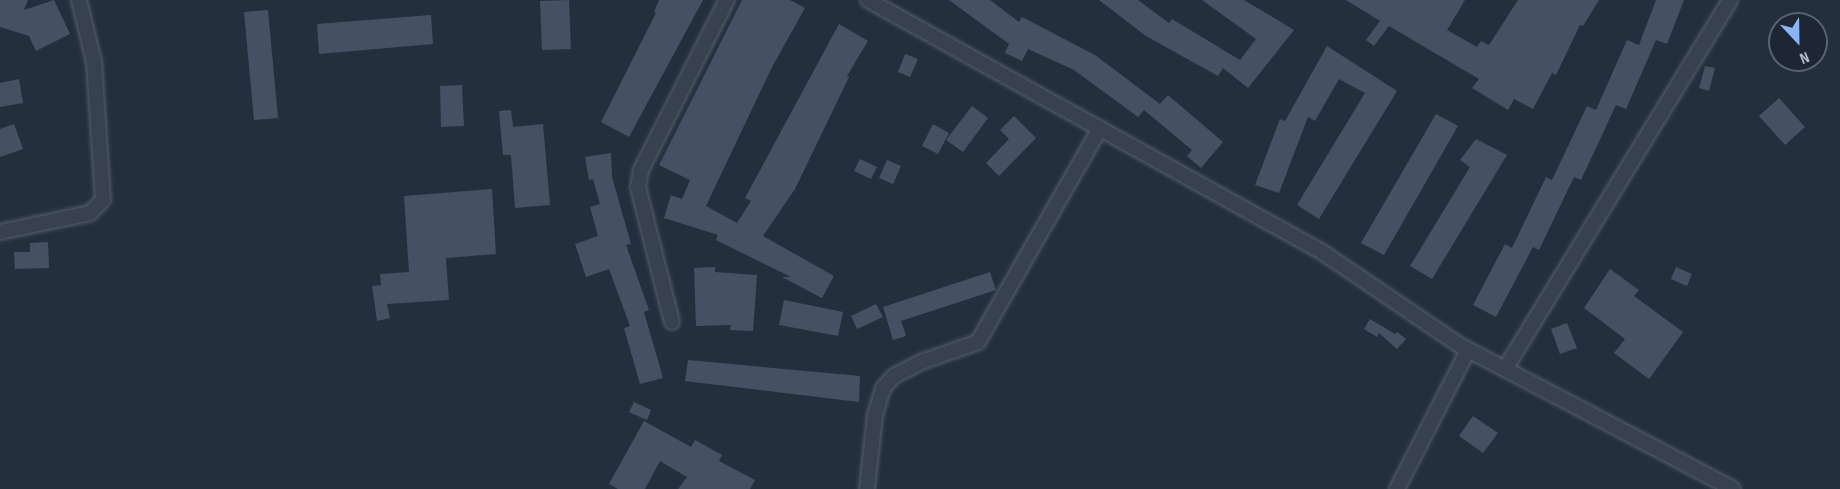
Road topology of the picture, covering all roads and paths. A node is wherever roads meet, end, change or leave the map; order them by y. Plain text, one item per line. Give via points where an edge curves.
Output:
1 (79, 0) edge
2 (727, 0) edge
3 (868, 0) edge
4 (1730, 0) edge
5 (1100, 128) junction
6 (0, 232) edge
7 (672, 322) dead end
8 (1468, 350) junction
9 (1505, 369) junction
10 (867, 489) edge
11 (1397, 489) edge
12 (1733, 489) edge

1 - 6 street via 94,62 103,200 90,213
2 - 7 street via 641,170 638,187
3 - 5 street
4 - 9 street
5 - 8 street via 1322,252
5 - 10 street via 978,342 924,361 894,376 883,388 875,415
8 - 9 street
8 - 11 street
9 - 12 street

